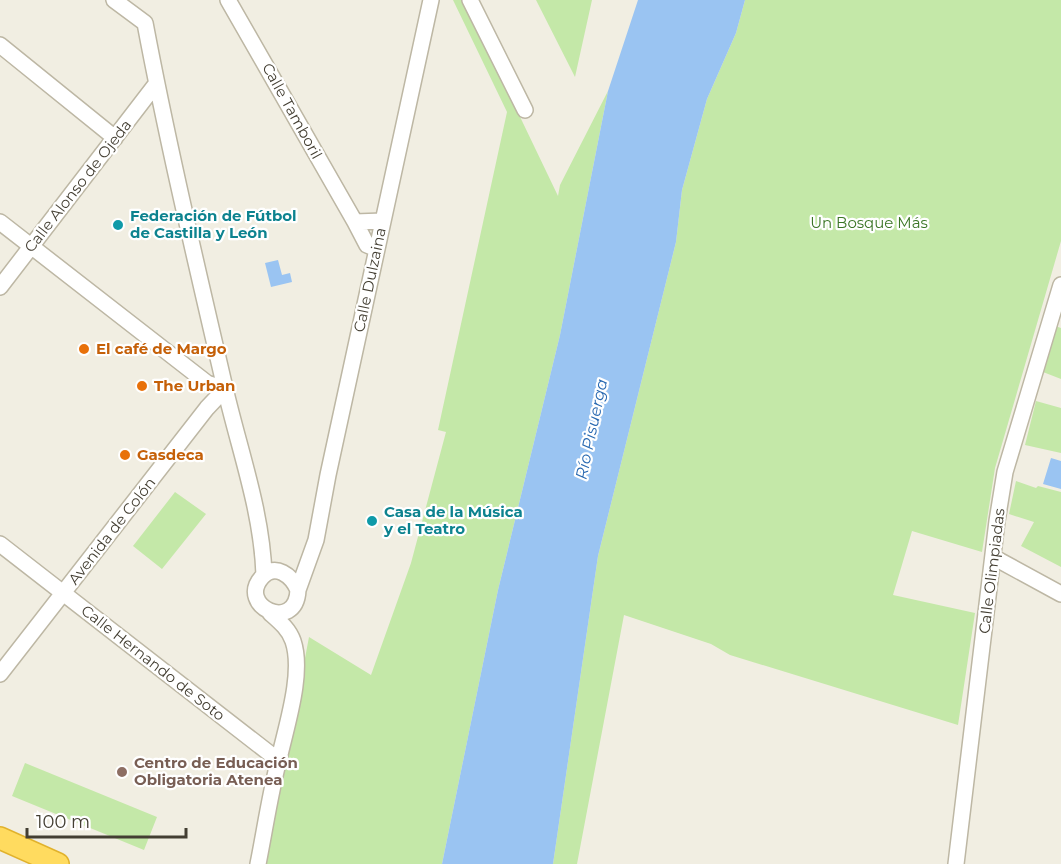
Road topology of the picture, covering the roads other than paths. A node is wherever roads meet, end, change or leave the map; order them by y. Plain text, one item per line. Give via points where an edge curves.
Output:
1 (114, 0) edge
2 (228, 0) edge
3 (431, 0) edge
4 (470, 0) edge
5 (0, 45) edge
6 (156, 84) junction
7 (525, 110) dead end
8 (115, 138) junction
9 (383, 221) junction
10 (0, 222) edge
11 (355, 222) junction
12 (31, 246) junction
13 (377, 249) junction
14 (1061, 285) edge
15 (0, 287) edge
16 (1057, 309) edge
17 (225, 389) junction
18 (0, 544) edge
19 (993, 557) junction
20 (309, 560) junction
21 (276, 573) junction
22 (298, 590) junction
23 (64, 593) junction
24 (1061, 594) edge
25 (290, 609) junction
26 (270, 613) junction
27 (289, 631) junction
28 (0, 674) edge
29 (278, 760) junction
30 (0, 838) edge
31 (58, 864) edge
32 (258, 864) edge
33 (956, 864) edge

1 - 6 street via 145,23
2 - 11 street, Calle Tamboril
3 - 9 street, Calle Dulzaina
4 - 7 street
5 - 8 street
6 - 8 street, Calle Alonso de Ojeda
6 - 17 street
8 - 12 street, Calle Alonso de Ojeda
9 - 11 street
9 - 13 street, Calle Dulzaina
10 - 12 street
11 - 13 street, Calle Tamboril via 367,245
12 - 15 street, Calle Alonso de Ojeda
12 - 17 street via 207,383
13 - 20 street, Calle Dulzaina
14 - 16 street, Calle Olimpiadas
16 - 19 street, Calle Olimpiadas via 1005,472
17 - 21 street via 263,548
17 - 23 street, Avenida de Colón
18 - 23 street, Calle Hernando de Soto
19 - 24 street
19 - 33 street, Calle Olimpiadas
20 - 21 street
20 - 22 street, Calle Dulzaina
21 - 22 street via 293,579
21 - 26 street via 257,585 256,599
22 - 25 street
23 - 28 street, Avenida de Colón
23 - 29 street, Calle Hernando de Soto
25 - 26 street
25 - 27 street
26 - 27 street
27 - 29 street via 296,667 291,713
29 - 32 street
30 - 31 highway

